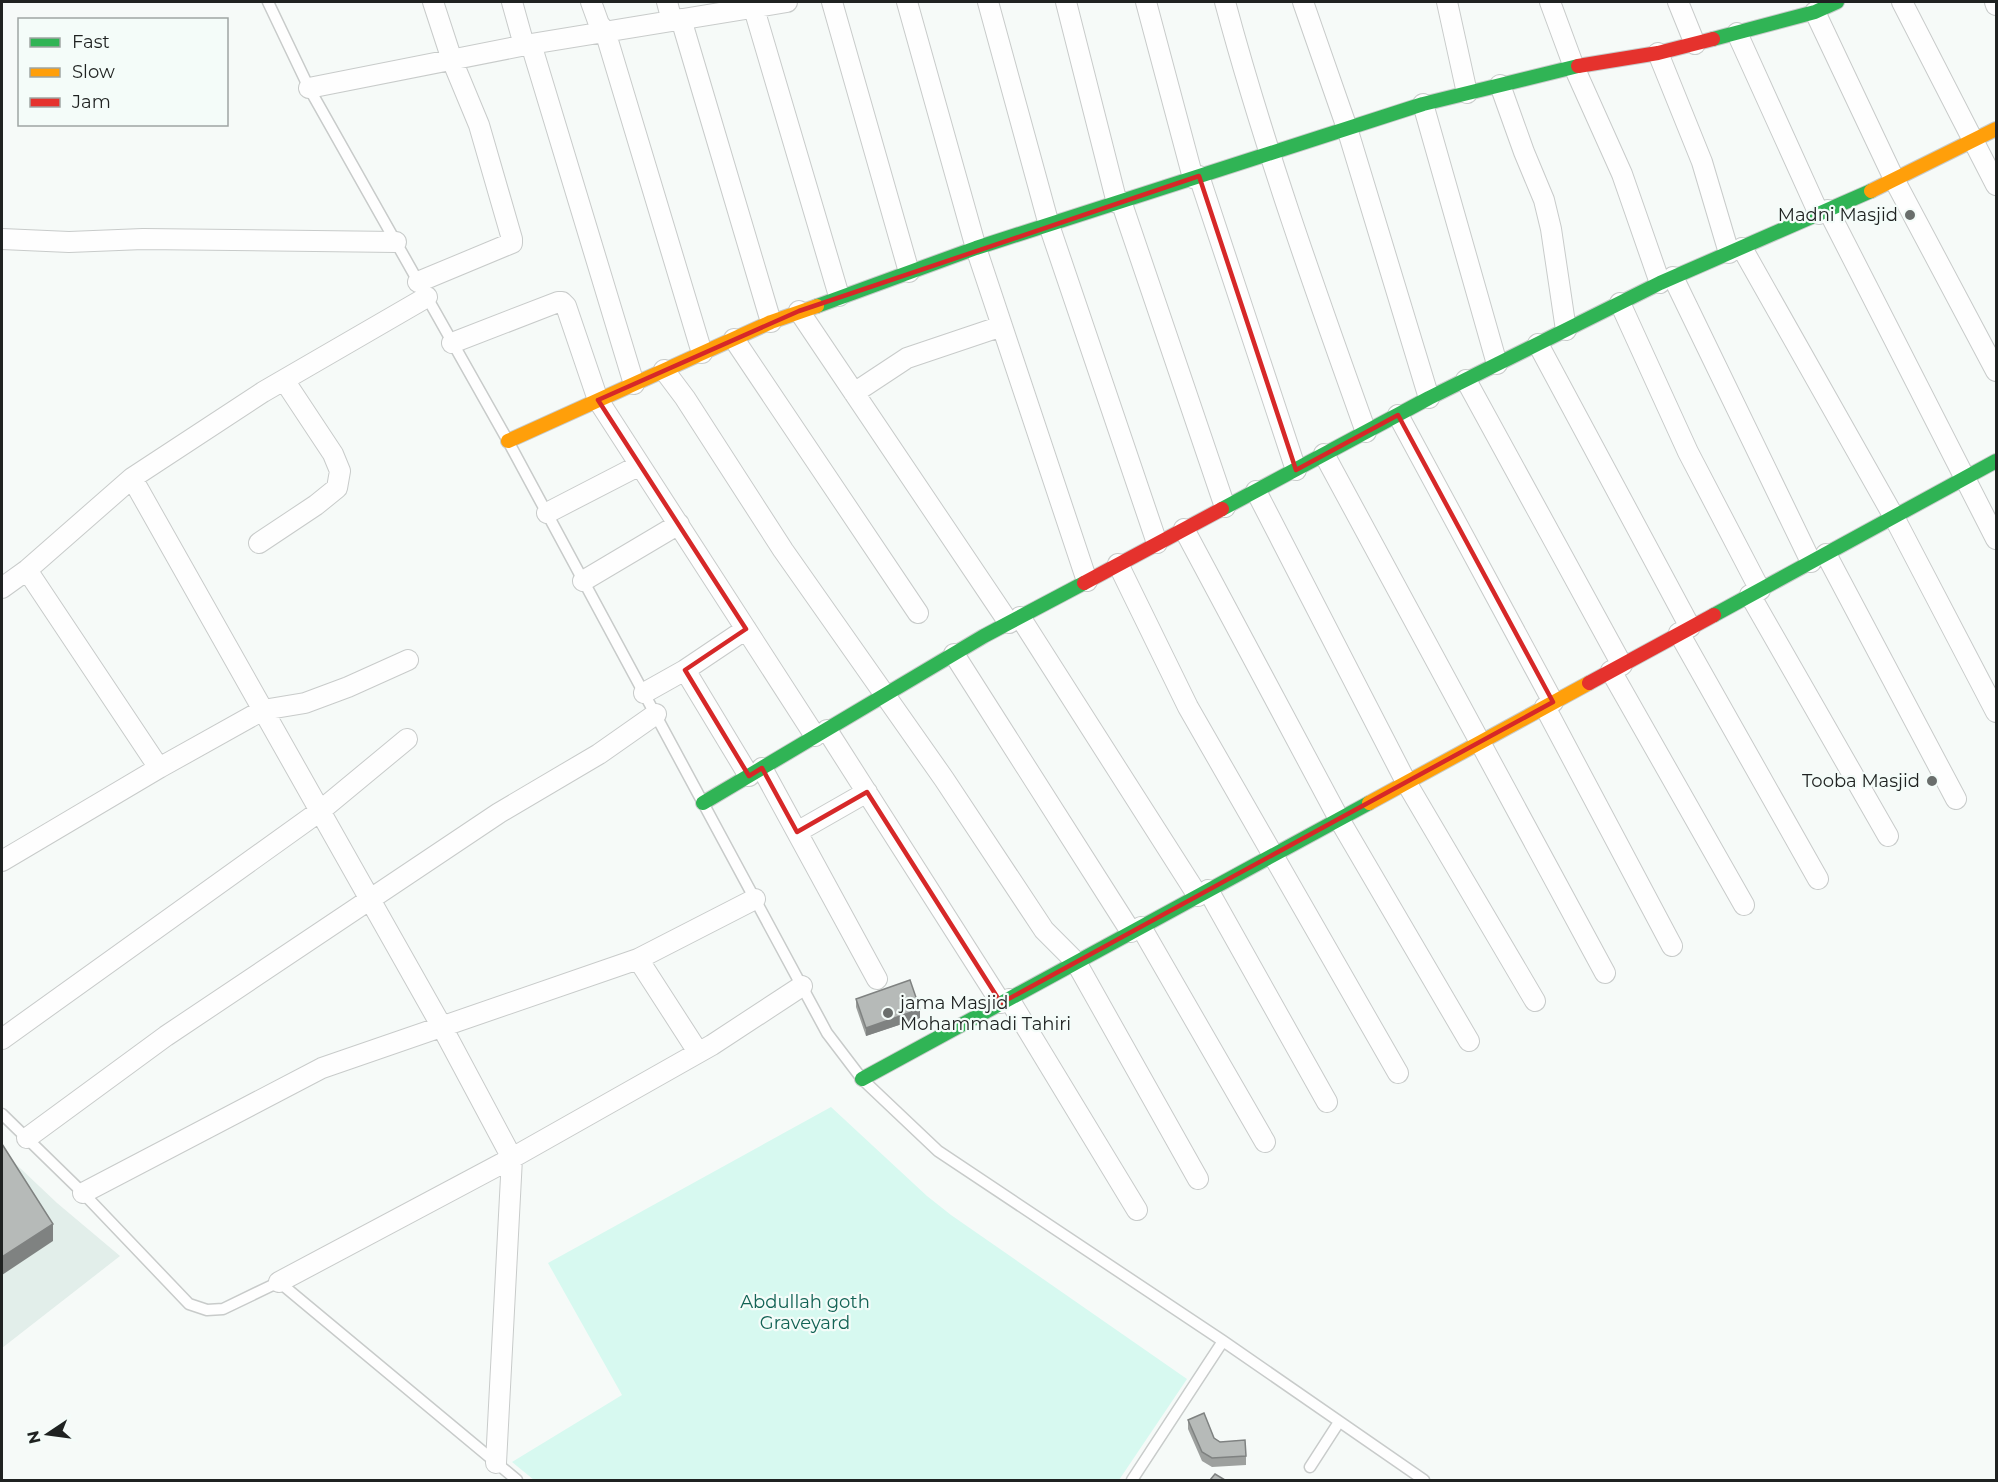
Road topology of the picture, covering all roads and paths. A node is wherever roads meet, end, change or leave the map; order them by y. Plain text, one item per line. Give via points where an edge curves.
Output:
1 (268, 2) edge
2 (433, 2) edge
3 (512, 2) edge
4 (591, 2) edge
5 (667, 2) edge
6 (787, 2) edge
7 (832, 2) edge
8 (907, 2) edge
9 (988, 2) edge
10 (1066, 2) edge
11 (1146, 2) edge
12 (1225, 2) edge
13 (1303, 2) edge
14 (1447, 2) edge
15 (1550, 2) edge
16 (1678, 2) edge
17 (1837, 2) edge
18 (1902, 2) edge
19 (752, 4) edge
20 (1815, 12) junction
21 (677, 20) junction
22 (605, 31) junction
23 (1737, 33) junction
24 (1695, 44) junction
25 (527, 45) junction
26 (1658, 53) junction
27 (452, 60) junction
28 (1574, 67) junction
29 (1500, 85) junction
30 (309, 88) junction
31 (1467, 93) junction
32 (1423, 104) junction
33 (1347, 128) junction
34 (1996, 129) edge
35 (1974, 141) junction
36 (1270, 153) junction
37 (1196, 177) junction
38 (1895, 181) junction
39 (1996, 185) edge
40 (1119, 202) junction
41 (1824, 212) junction
42 (1049, 225) junction
43 (2, 239) edge
44 (396, 242) junction
45 (976, 248) junction
46 (1736, 250) junction
47 (909, 272) junction
48 (1667, 280) junction
49 (423, 289) junction
50 (839, 296) junction
51 (1620, 303) junction
52 (799, 311) junction
53 (771, 322) junction
54 (1002, 326) junction
55 (1566, 330) junction
56 (734, 339) junction
57 (452, 343) junction
58 (1538, 344) junction
59 (702, 353) junction
60 (1497, 364) junction
61 (664, 370) junction
62 (1996, 371) edge
63 (284, 380) junction
64 (1467, 380) junction
65 (633, 384) junction
66 (855, 393) junction
67 (1429, 398) junction
68 (598, 400) junction
69 (1398, 415) junction
70 (1366, 432) junction
71 (508, 441) junction
72 (1324, 454) junction
73 (1996, 460) edge
74 (640, 465) junction
75 (1296, 470) junction
76 (132, 478) junction
77 (1965, 478) junction
78 (1256, 491) junction
79 (1225, 507) junction
80 (547, 513) junction
81 (1894, 517) junction
82 (679, 524) junction
83 (1184, 530) junction
84 (1996, 539) edge
85 (259, 543) dead end
86 (1157, 543) junction
87 (1818, 558) junction
88 (1118, 564) junction
89 (27, 570) junction
90 (583, 581) junction
91 (1087, 581) junction
92 (2, 588) edge
93 (1755, 592) junction
94 (918, 613) dead end
95 (1014, 620) junction
96 (746, 629) junction
97 (1685, 630) junction
98 (954, 654) junction
99 (408, 660) dead end
100 (1616, 668) junction
101 (685, 669) junction
102 (644, 693) junction
103 (884, 696) junction
104 (1549, 704) junction
105 (263, 710) junction
106 (1996, 712) edge
107 (656, 714) junction
108 (821, 733) junction
109 (407, 738) dead end
110 (1479, 742) junction
111 (159, 768) junction
112 (755, 772) junction
113 (1406, 782) junction
114 (867, 792) junction
115 (1956, 800) dead end
116 (703, 803) junction
117 (320, 811) junction
118 (1339, 819) junction
119 (797, 832) junction
120 (1888, 836) dead end
121 (1273, 855) junction
122 (2, 861) edge
123 (1818, 879) dead end
124 (1203, 893) junction
125 (755, 899) junction
126 (371, 901) junction
127 (1744, 905) dead end
128 (1136, 929) junction
129 (1672, 946) dead end
130 (638, 959) junction
131 (1076, 962) junction
132 (1605, 973) dead end
133 (878, 979) dead end
134 (802, 986) junction
135 (1005, 1001) junction
136 (1534, 1001) dead end
137 (442, 1027) junction
138 (2, 1039) edge
139 (1469, 1041) dead end
140 (698, 1052) junction
141 (1398, 1073) dead end
142 (862, 1079) junction
143 (1327, 1102) dead end
144 (2, 1114) edge
145 (27, 1138) junction
146 (1265, 1142) dead end
147 (512, 1158) junction
148 (1198, 1179) dead end
149 (83, 1193) junction
150 (1137, 1210) dead end
151 (279, 1282) junction
152 (1222, 1341) junction
153 (1339, 1422) junction
154 (496, 1463) junction
155 (1310, 1467) dead end
156 (517, 1480) edge
157 (1132, 1480) edge
158 (1424, 1480) edge

1 - 30 lane
2 - 27 street
3 - 25 street
4 - 22 street
5 - 21 street
6 - 19 street
7 - 47 street
8 - 45 street
9 - 42 street
10 - 40 street
11 - 37 street
12 - 36 street
13 - 33 street
14 - 31 street
15 - 28 street
16 - 24 street
17 - 20 street
18 - 35 street
19 - 21 street
19 - 50 street
20 - 23 street
20 - 38 street
21 - 22 street
21 - 53 street
22 - 25 street
22 - 59 street
23 - 24 street
23 - 41 street
24 - 26 street
25 - 27 street
25 - 65 street
26 - 28 street
26 - 46 street
27 - 30 street
27 - 49 street via 479,125 512,243
28 - 29 street
28 - 48 street
29 - 31 street
29 - 55 street via 1544,200
30 - 44 lane
31 - 32 street
32 - 33 street
32 - 60 street
33 - 36 street
33 - 67 street
34 - 35 street
35 - 38 street
35 - 39 street
36 - 37 street
36 - 70 street
37 - 40 street
37 - 75 street
38 - 41 street
38 - 62 street
40 - 42 street
40 - 79 street
41 - 46 street
41 - 77 street
42 - 45 street
42 - 86 street
43 - 44 street
44 - 49 lane
45 - 47 street
45 - 54 street
46 - 48 street
46 - 81 street
47 - 50 street
48 - 51 street
48 - 87 street
49 - 57 lane
49 - 63 street
50 - 52 street
51 - 55 street
51 - 93 street
52 - 53 street
52 - 66 street
53 - 56 street
54 - 66 street via 907,358
54 - 91 street
55 - 58 street
56 - 59 street
56 - 94 street
57 - 68 street via 562,302
57 - 71 lane
58 - 60 street
58 - 97 street
59 - 61 street
60 - 64 street
61 - 65 street
61 - 103 street
63 - 76 street
63 - 85 street via 340,471 337,488
64 - 67 street
64 - 100 street
65 - 68 street
66 - 95 street
67 - 69 street
68 - 71 street
68 - 74 street
69 - 70 street
69 - 104 street
70 - 72 street
71 - 80 lane
72 - 75 street
72 - 110 street
73 - 77 street
74 - 80 street
74 - 82 street
75 - 78 street
76 - 89 street
76 - 105 street
77 - 81 street
77 - 84 street
78 - 79 street
78 - 113 street
79 - 83 street
80 - 90 lane
81 - 87 street
81 - 106 street
82 - 90 street
82 - 96 street
83 - 86 street
83 - 118 street
86 - 88 street
87 - 93 street
87 - 115 street
88 - 91 street
88 - 121 street via 1188,707
89 - 92 street
89 - 111 street
90 - 102 lane
91 - 95 street
93 - 97 street
93 - 120 street
95 - 98 street
95 - 124 street
96 - 101 street
96 - 108 street
97 - 100 street
97 - 123 street
98 - 103 street
98 - 128 street
99 - 105 street via 304,703
100 - 104 street
100 - 127 street
101 - 102 street
101 - 112 street
102 - 107 lane
103 - 108 street
103 - 131 street via 1044,930
104 - 110 street
104 - 129 street
105 - 111 street
105 - 117 street
107 - 116 lane
107 - 126 street via 499,813
108 - 112 street
108 - 114 street
109 - 117 street
110 - 113 street
110 - 132 street
111 - 122 street
112 - 116 street
112 - 119 street
113 - 118 street
113 - 136 street
114 - 119 street
114 - 135 street
116 - 125 lane
117 - 126 street
117 - 138 street
118 - 121 street
118 - 139 street
119 - 133 street
121 - 124 street
121 - 141 street
124 - 128 street
124 - 143 street
125 - 130 street
125 - 134 lane
126 - 137 street
126 - 145 street via 166,1036
128 - 131 street
128 - 146 street
130 - 137 street
130 - 140 street
131 - 135 street
131 - 148 street
134 - 140 street
134 - 142 lane via 827,1033
135 - 142 street
135 - 150 street
137 - 147 street
137 - 149 street via 322,1068
140 - 147 street
142 - 152 lane via 938,1151
144 - 145 lane
145 - 149 lane
147 - 151 street
147 - 154 street
149 - 151 lane via 189,1304 207,1310 223,1309
151 - 154 lane
152 - 153 lane
152 - 157 lane
153 - 155 lane
153 - 158 lane
154 - 156 lane

